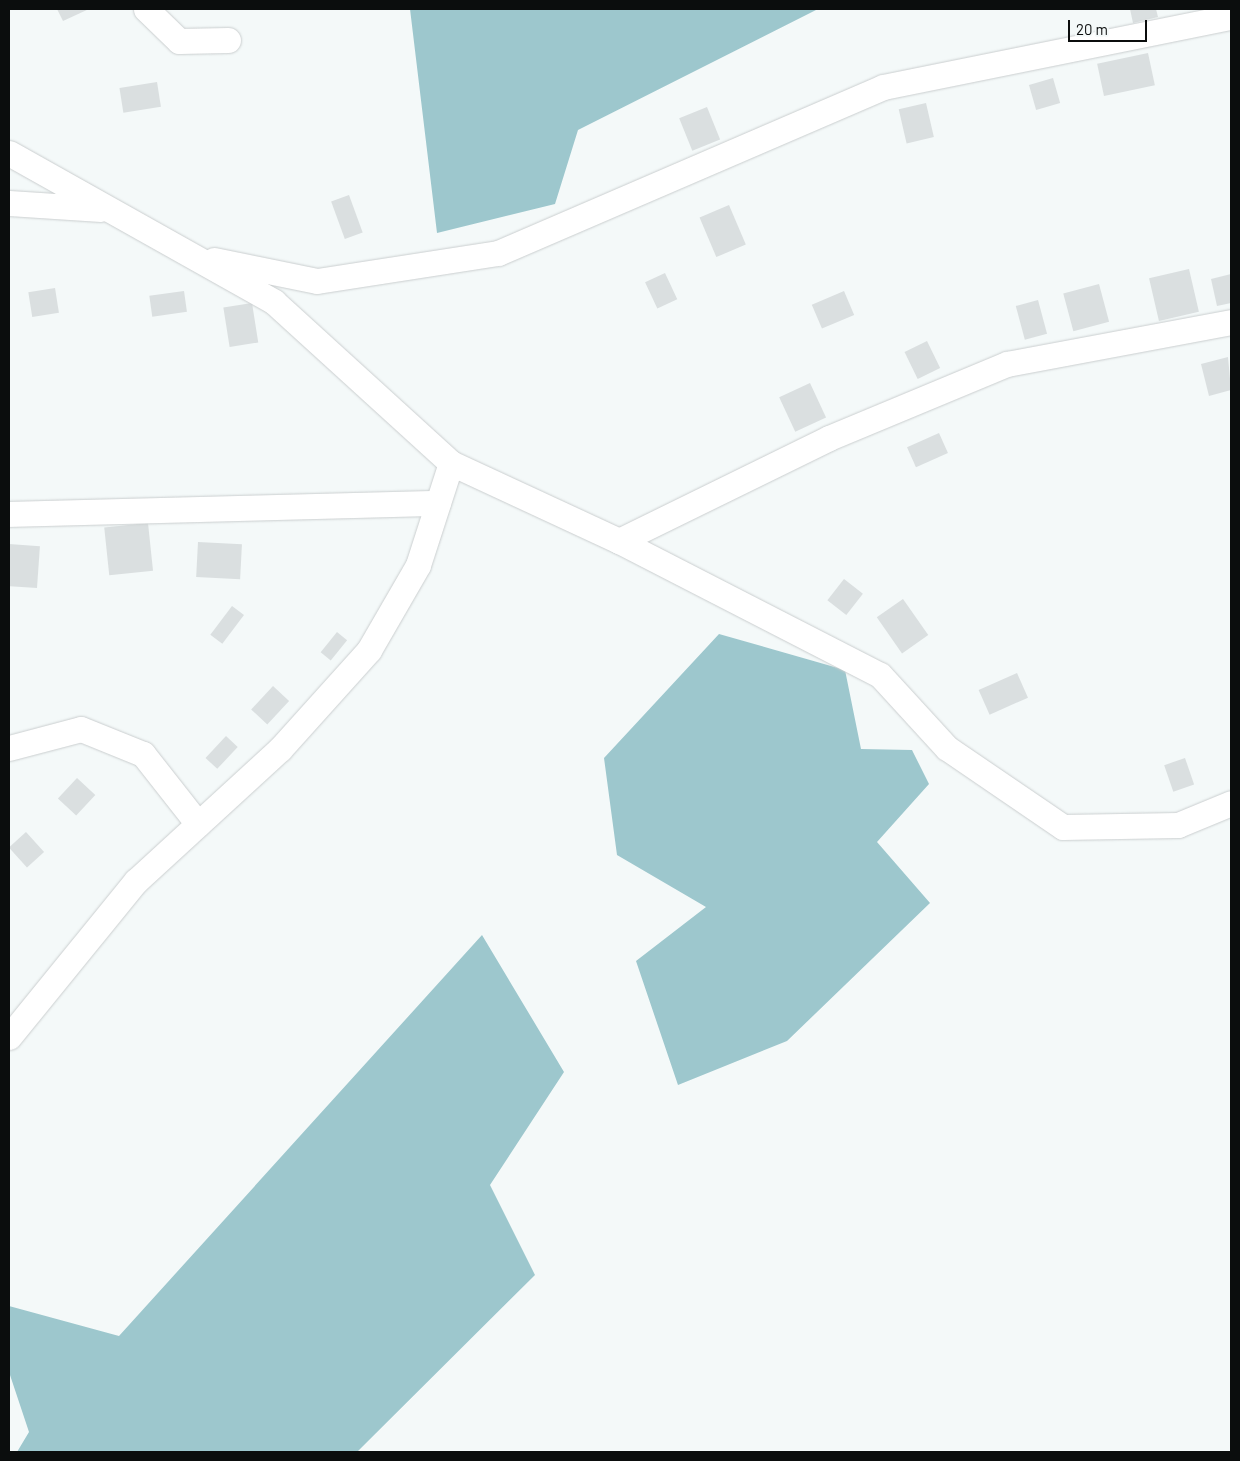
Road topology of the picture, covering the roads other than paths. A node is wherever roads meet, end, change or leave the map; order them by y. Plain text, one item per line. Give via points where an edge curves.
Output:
1 (146, 9) edge
2 (1231, 17) edge
3 (228, 40) dead end
4 (9, 153) edge
5 (9, 203) edge
6 (109, 209) junction
7 (192, 256) junction
8 (1231, 322) edge
9 (451, 463) junction
10 (438, 503) junction
11 (9, 514) edge
12 (619, 541) junction
13 (9, 748) edge
14 (1231, 803) edge
15 (198, 824) junction
16 (9, 1037) edge

1 - 3 street via 179,41
2 - 7 street via 883,87 498,254 317,281
4 - 6 street
5 - 6 street
6 - 7 street
7 - 9 street via 274,302
8 - 12 street via 1007,364 829,438
9 - 10 street
9 - 12 street
10 - 11 street
10 - 15 street via 418,565 369,650 280,749
12 - 14 street via 880,675 947,748 1062,827 1178,825
13 - 15 street via 81,729 143,754
15 - 16 street via 136,881

